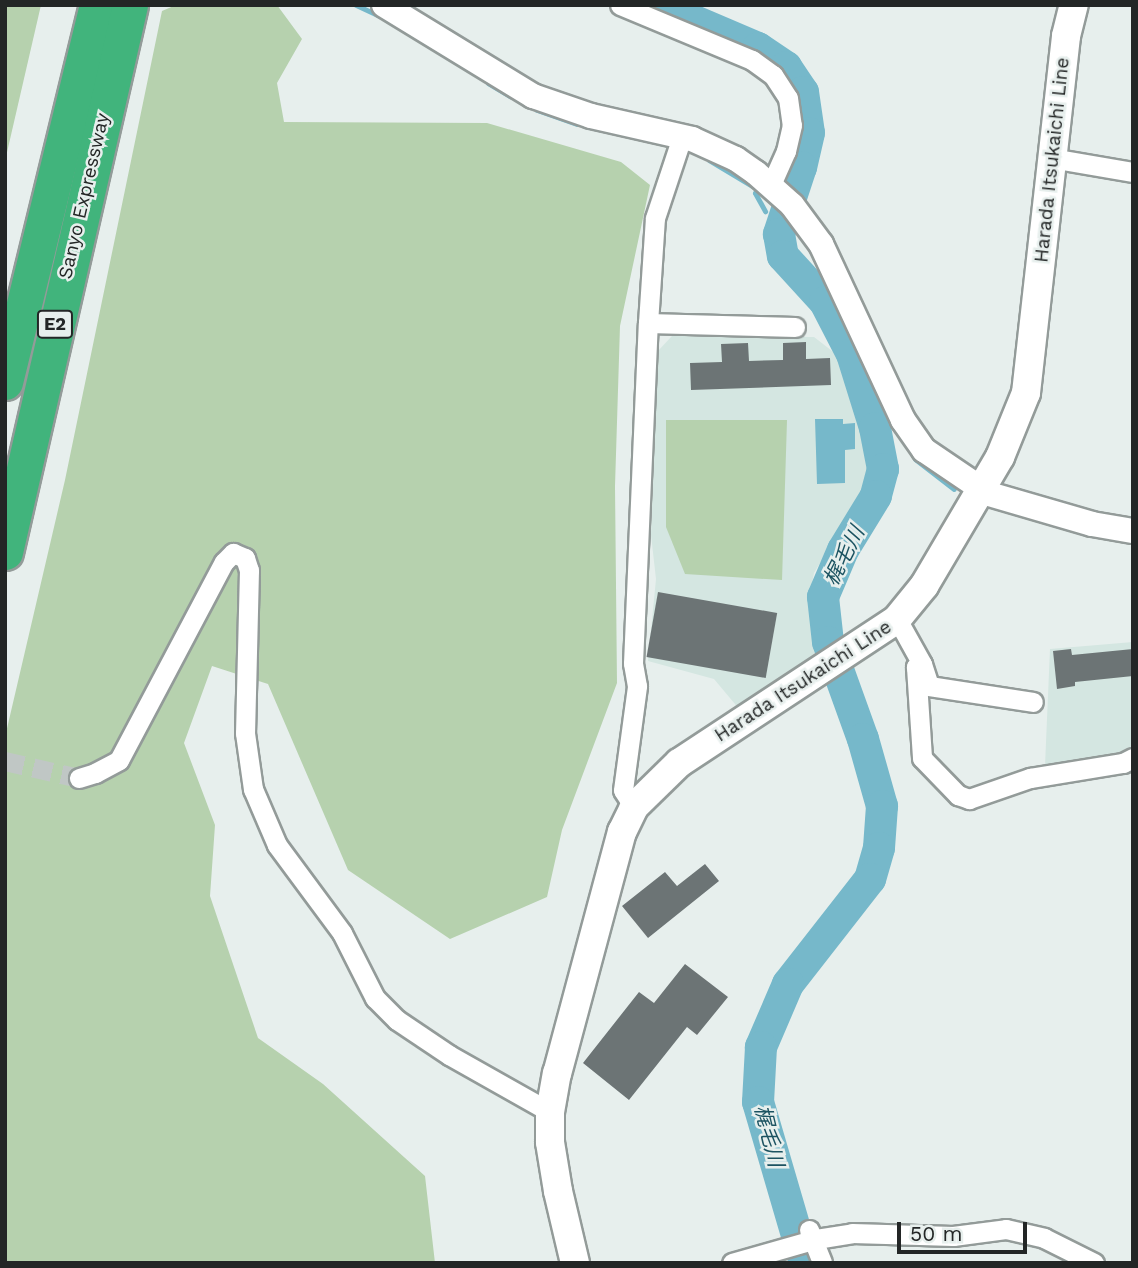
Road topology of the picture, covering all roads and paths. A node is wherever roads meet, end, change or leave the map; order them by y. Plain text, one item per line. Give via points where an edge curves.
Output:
1 (97, 5) edge
2 (130, 5) edge
3 (384, 5) edge
4 (1074, 5) edge
5 (626, 6) edge
6 (92, 92) junction
7 (682, 137) junction
8 (1051, 158) junction
9 (1133, 172) edge
10 (773, 186) junction
11 (648, 323) junction
12 (795, 327) dead end
13 (5, 382) edge
14 (981, 490) junction
15 (1133, 531) edge
16 (5, 552) edge
17 (897, 619) junction
18 (922, 664) junction
19 (1033, 702) dead end
20 (1133, 758) edge
21 (79, 778) tunnel mouth
22 (634, 807) junction
23 (550, 1112) junction
24 (811, 1237) junction
25 (773, 1256) edge
26 (1082, 1260) edge
27 (575, 1263) edge
28 (732, 1263) edge
29 (822, 1263) edge

1 - 6 highway, Sanyo Expressway / E2
2 - 6 highway, Sanyo Expressway / E2
3 - 7 street via 533,96 591,116
4 - 8 main road, Harada Itsukaichi Line
5 - 10 street via 752,60 773,75 788,98 792,125
6 - 13 highway, Sanyo Expressway / E2
6 - 16 highway, Sanyo Expressway / E2
7 - 10 street via 736,159
7 - 11 street via 655,218
8 - 9 street
8 - 14 main road, Harada Itsukaichi Line via 1026,393
10 - 14 street via 796,209 832,265 912,436 939,462
11 - 12 street
11 - 22 street via 633,663 637,686 623,790
14 - 15 street via 1084,522
14 - 17 main road, Harada Itsukaichi Line via 924,586
17 - 18 street
17 - 22 main road, Harada Itsukaichi Line via 679,763
18 - 19 street via 929,687
18 - 20 street via 916,667 922,758 958,795 969,799 1030,778
21 - 23 street via 119,760 223,562 233,553 245,558 249,570 245,733 253,789 277,845 342,933 375,998 397,1020
22 - 23 main road, Harada Itsukaichi Line via 622,832
23 - 27 main road, Harada Itsukaichi Line via 558,1191
24 - 25 street
24 - 26 street via 852,1233 953,1236 1006,1229 1044,1238
24 - 29 street
25 - 28 street

